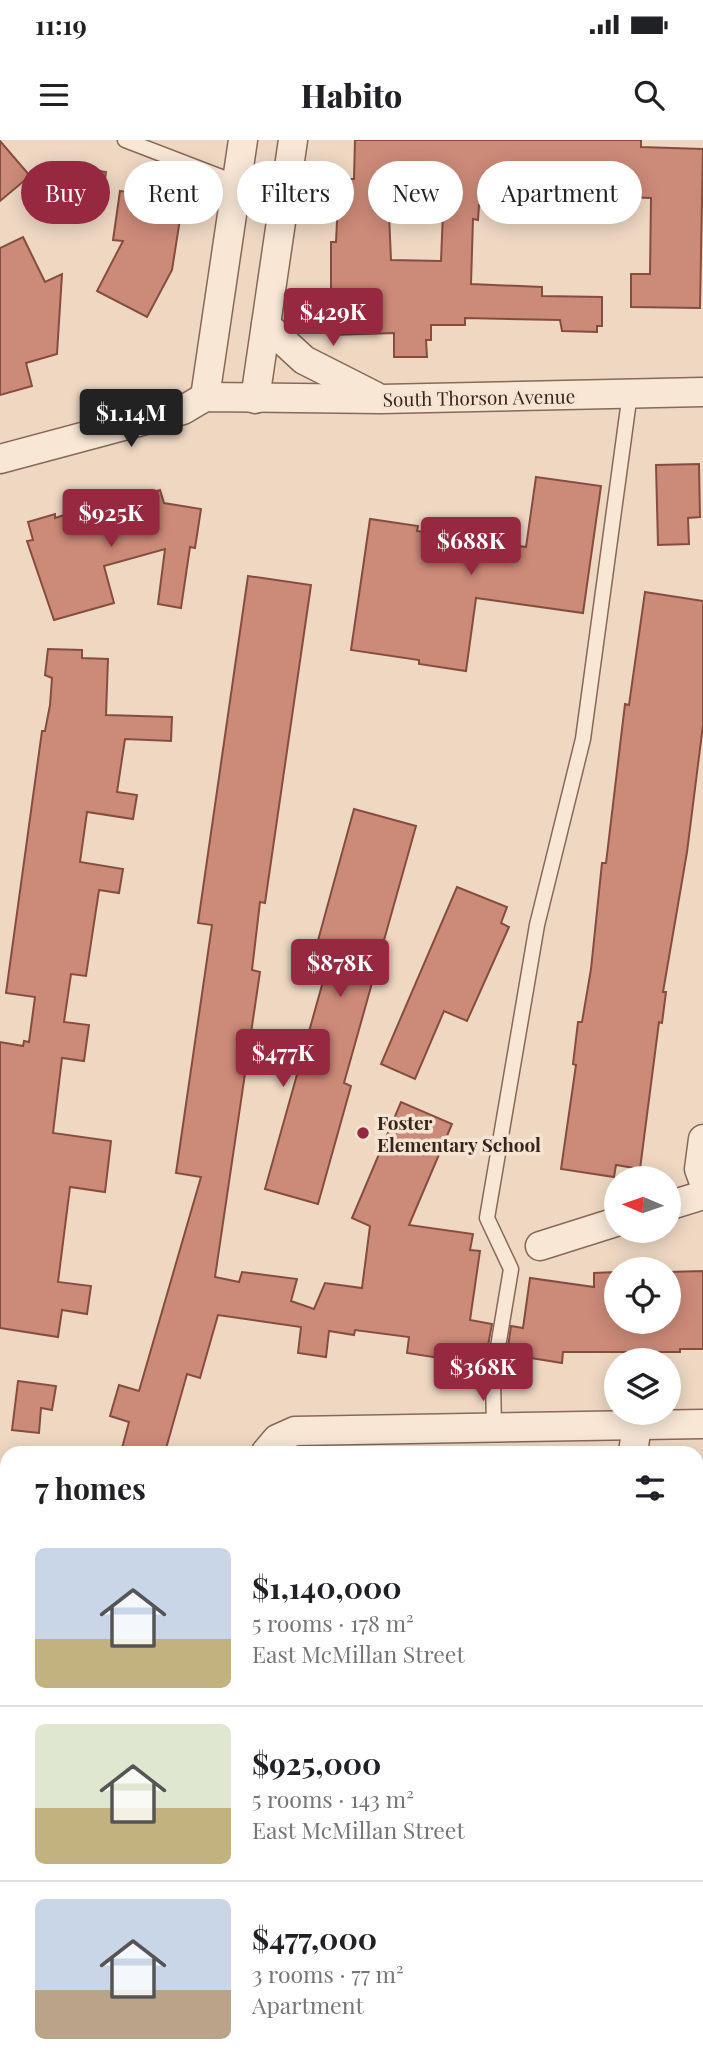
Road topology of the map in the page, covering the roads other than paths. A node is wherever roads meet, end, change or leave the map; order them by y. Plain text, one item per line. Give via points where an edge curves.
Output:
1 (125, 140) edge
2 (243, 140) edge
3 (293, 140) edge
4 (240, 161) edge
5 (237, 183) joint
6 (266, 325) junction
7 (703, 392) edge
8 (629, 393) junction
9 (205, 397) junction
10 (255, 399) junction
11 (381, 399) junction
12 (0, 459) edge
13 (703, 1139) edge
14 (703, 1180) edge
15 (703, 1195) edge
16 (681, 1202) edge
17 (604, 1226) edge
18 (540, 1246) dead end
19 (703, 1424) edge
20 (494, 1428) junction
21 (635, 1439) edge
22 (272, 1446) edge

1 - 5 lane
2 - 4 street
3 - 6 street
5 - 9 street
6 - 10 street
6 - 11 street via 304,360
7 - 8 street, South Thorson Avenue
8 - 11 street, South Thorson Avenue
8 - 20 lane via 583,739 537,925 487,1218 511,1269 493,1377
9 - 10 street, South Thorson Avenue
9 - 12 street via 183,410
10 - 11 street, South Thorson Avenue
13 - 14 street via 699,1170
15 - 16 street
17 - 18 street
19 - 21 street
20 - 21 street
20 - 22 street via 295,1431

